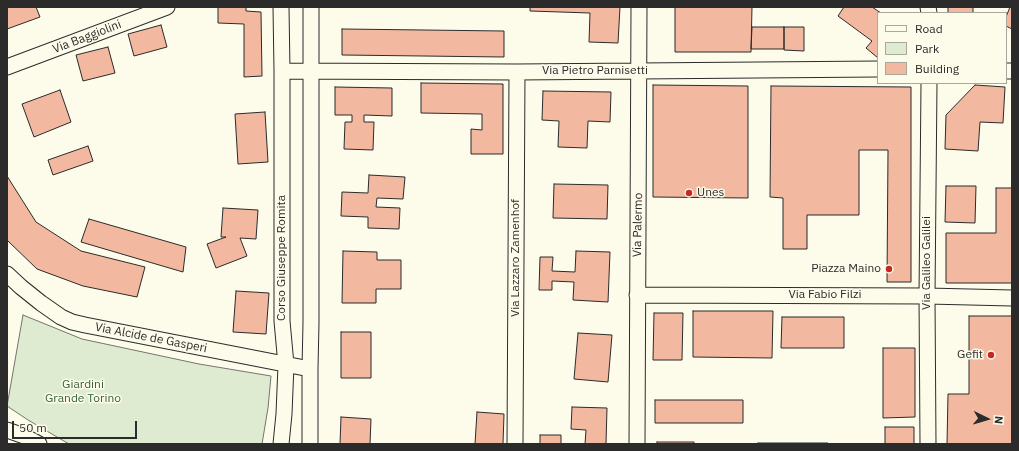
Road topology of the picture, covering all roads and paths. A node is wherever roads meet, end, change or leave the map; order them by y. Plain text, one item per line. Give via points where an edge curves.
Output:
1 (167, 7) edge
2 (281, 7) edge
3 (312, 7) edge
4 (639, 7) edge
5 (7, 68) edge
6 (877, 69) edge
7 (282, 71) junction
8 (311, 71) junction
9 (639, 71) junction
10 (517, 72) junction
11 (929, 84) edge
12 (7, 274) edge
13 (637, 295) junction
14 (927, 296) junction
15 (1012, 298) edge
16 (286, 365) junction
17 (310, 369) junction
18 (7, 430) edge
19 (39, 444) edge
20 (281, 444) edge
21 (310, 444) edge
22 (515, 444) edge
23 (637, 444) edge
24 (928, 444) edge

1 - 5 street, Via Baggiolini
2 - 7 street, Corso Giuseppe Romita
3 - 8 street
4 - 9 street, Via Palermo
6 - 9 street, Via Pietro Parnisetti
7 - 8 street
7 - 16 street, Corso Giuseppe Romita via 282,321
8 - 10 street, Via Pietro Parnisetti
8 - 17 street
9 - 10 street, Via Pietro Parnisetti
9 - 13 street, Via Palermo
10 - 22 street, Via Lazzaro Zamenhof
11 - 14 street, Via Galileo Galilei
12 - 16 street, Via Alcide de Gasperi via 46,307 72,322
13 - 14 street, Via Fabio Filzi
13 - 23 street, Via Palermo
14 - 15 street, Via Fabio Filzi
14 - 24 street, Via Galileo Galilei
16 - 17 street, Via Alcide de Gasperi
16 - 20 street, Corso Giuseppe Romita
17 - 21 street
18 - 19 street

